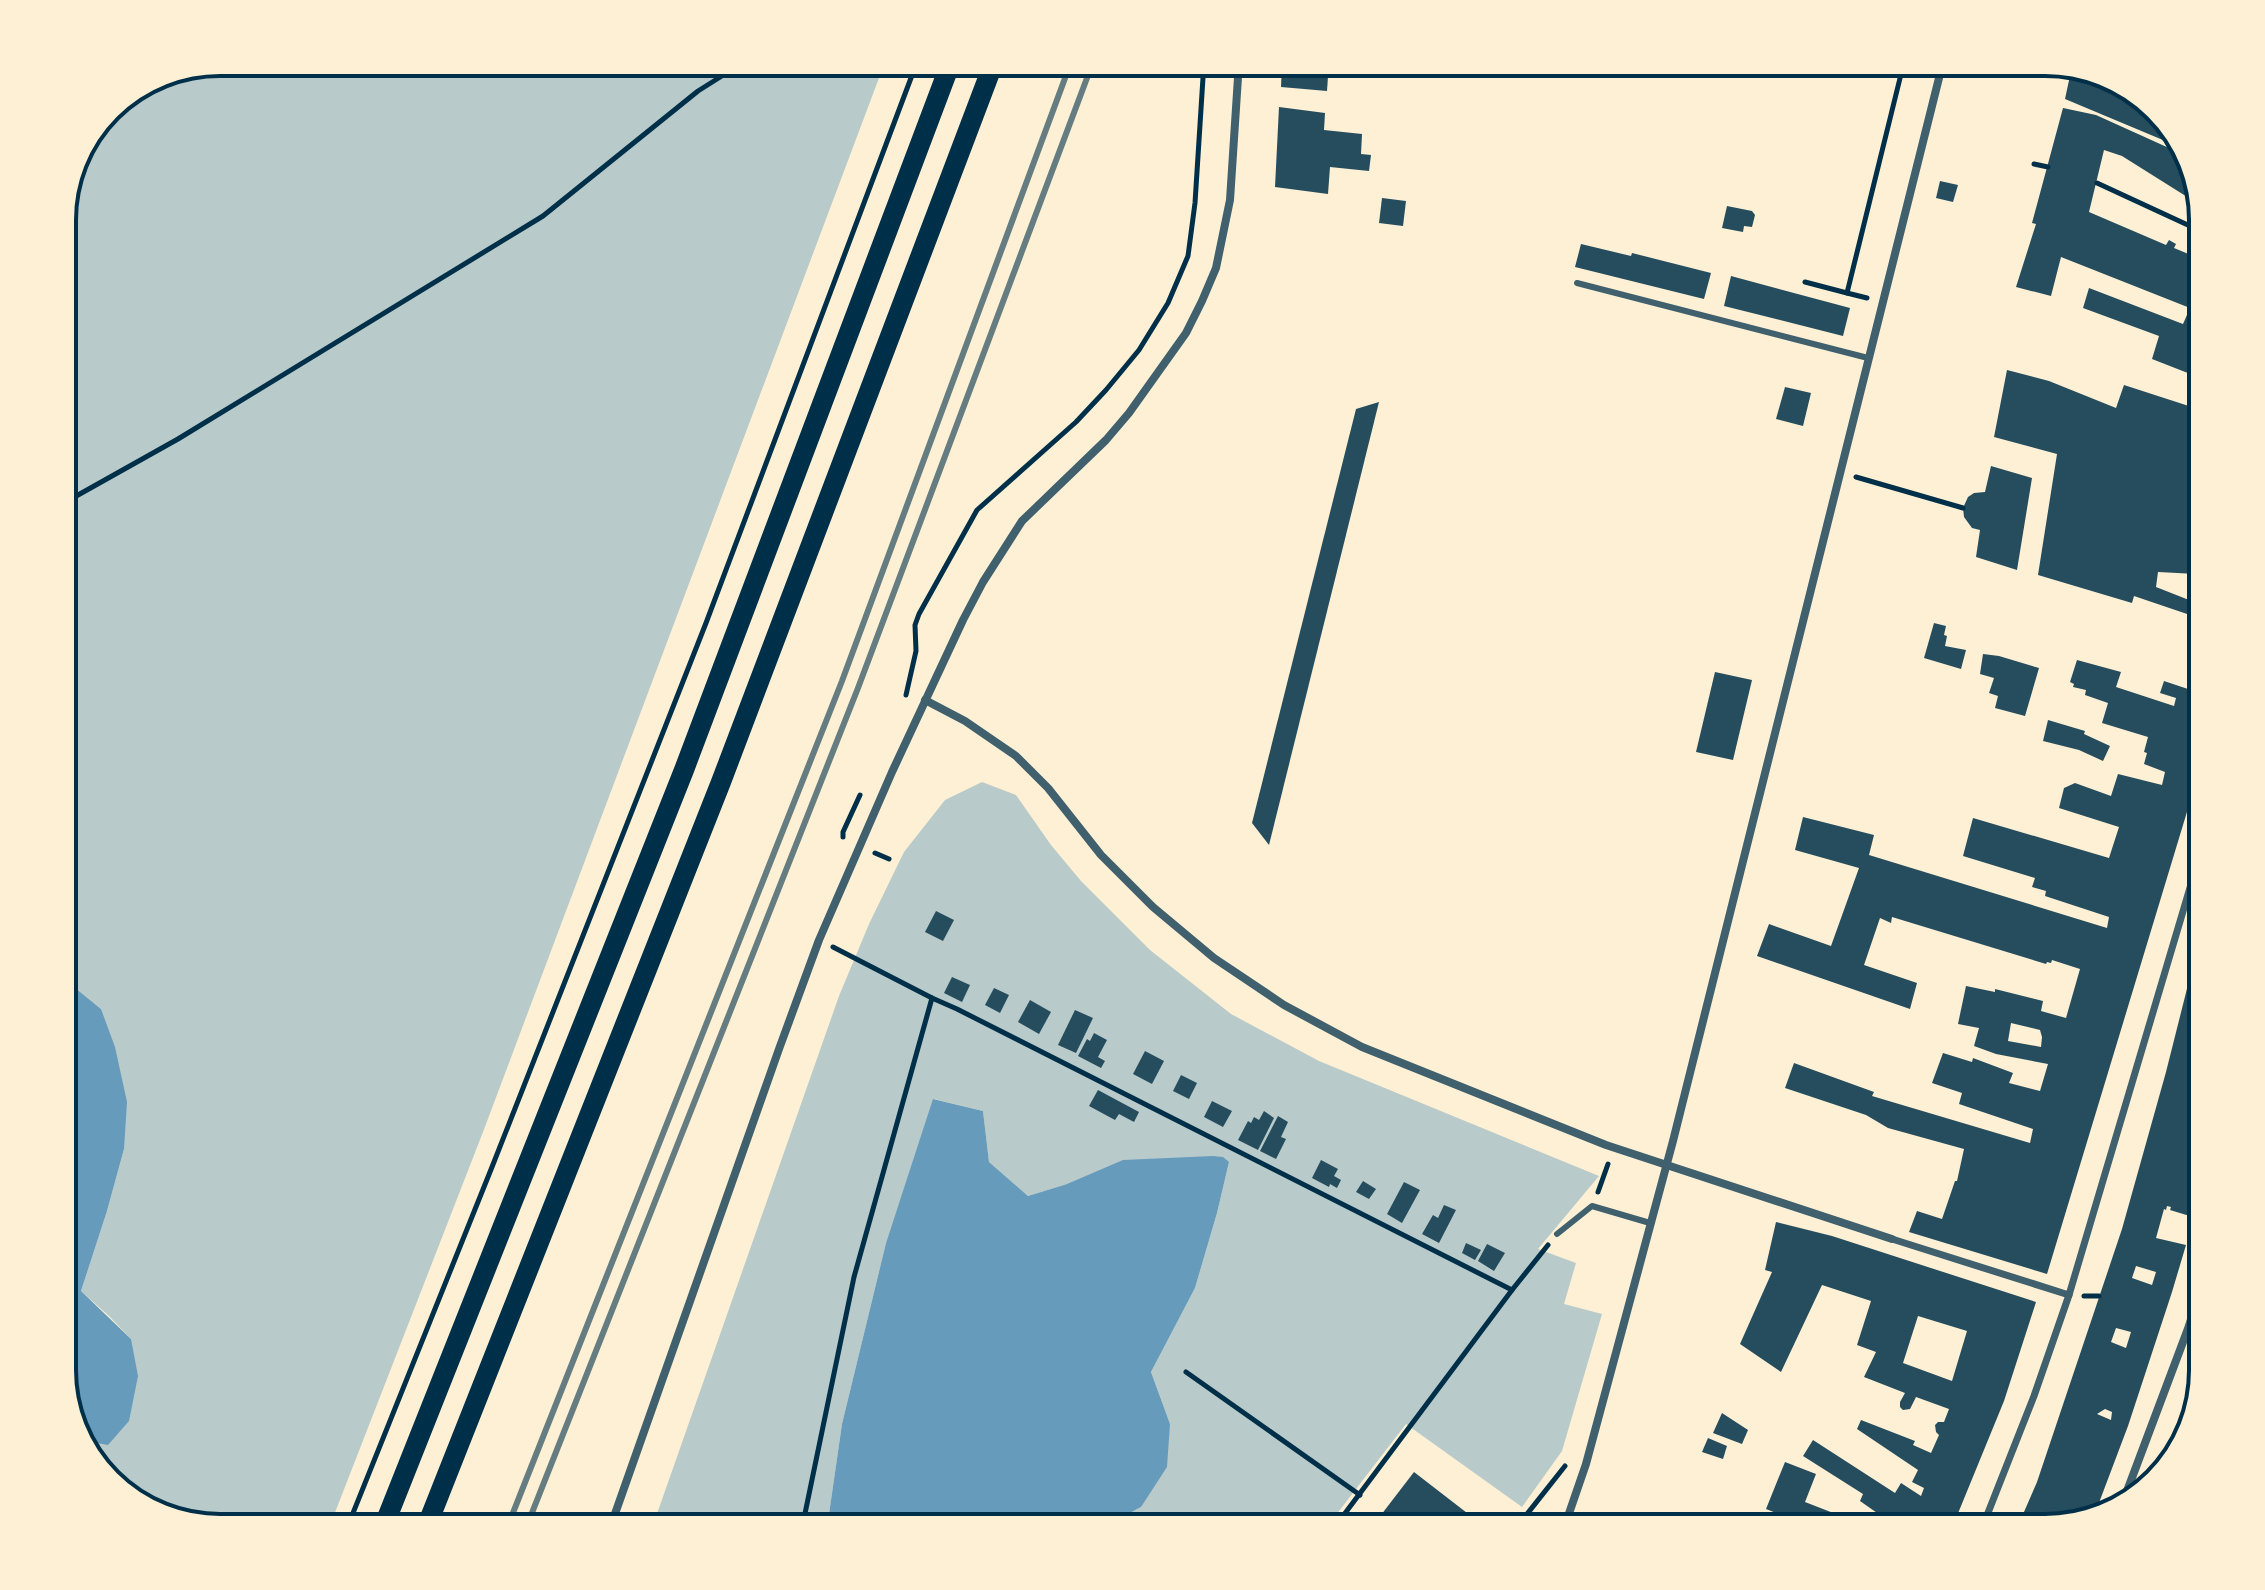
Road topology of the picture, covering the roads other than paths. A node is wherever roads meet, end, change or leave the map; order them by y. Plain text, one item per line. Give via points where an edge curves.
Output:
1 (946, 76) edge
2 (989, 76) edge
3 (1238, 76) edge
4 (1940, 76) edge
5 (1577, 283) dead end
6 (1868, 358) junction
7 (925, 700) junction
8 (2189, 891) edge
9 (1667, 1166) junction
10 (1650, 1223) junction
11 (1557, 1234) road end
12 (1892, 1239) joint
13 (2069, 1295) junction
14 (2189, 1326) edge
15 (2128, 1487) edge
16 (389, 1514) edge
17 (432, 1514) edge
18 (615, 1514) edge
19 (1569, 1514) edge
20 (1988, 1514) edge

1 - 16 main road via 684,770
2 - 17 main road via 721,782
3 - 7 street via 1230,200 1216,268 1202,301 1129,413 1013,535 970,607
4 - 6 street
5 - 6 lane
6 - 9 street
7 - 9 street via 1016,756 1128,883 1182,933 1284,1005 1362,1047
7 - 18 street via 819,940
8 - 13 street
9 - 10 street
9 - 12 street
10 - 11 lane via 1592,1206
10 - 19 street
12 - 13 street
13 - 20 street
14 - 15 street

